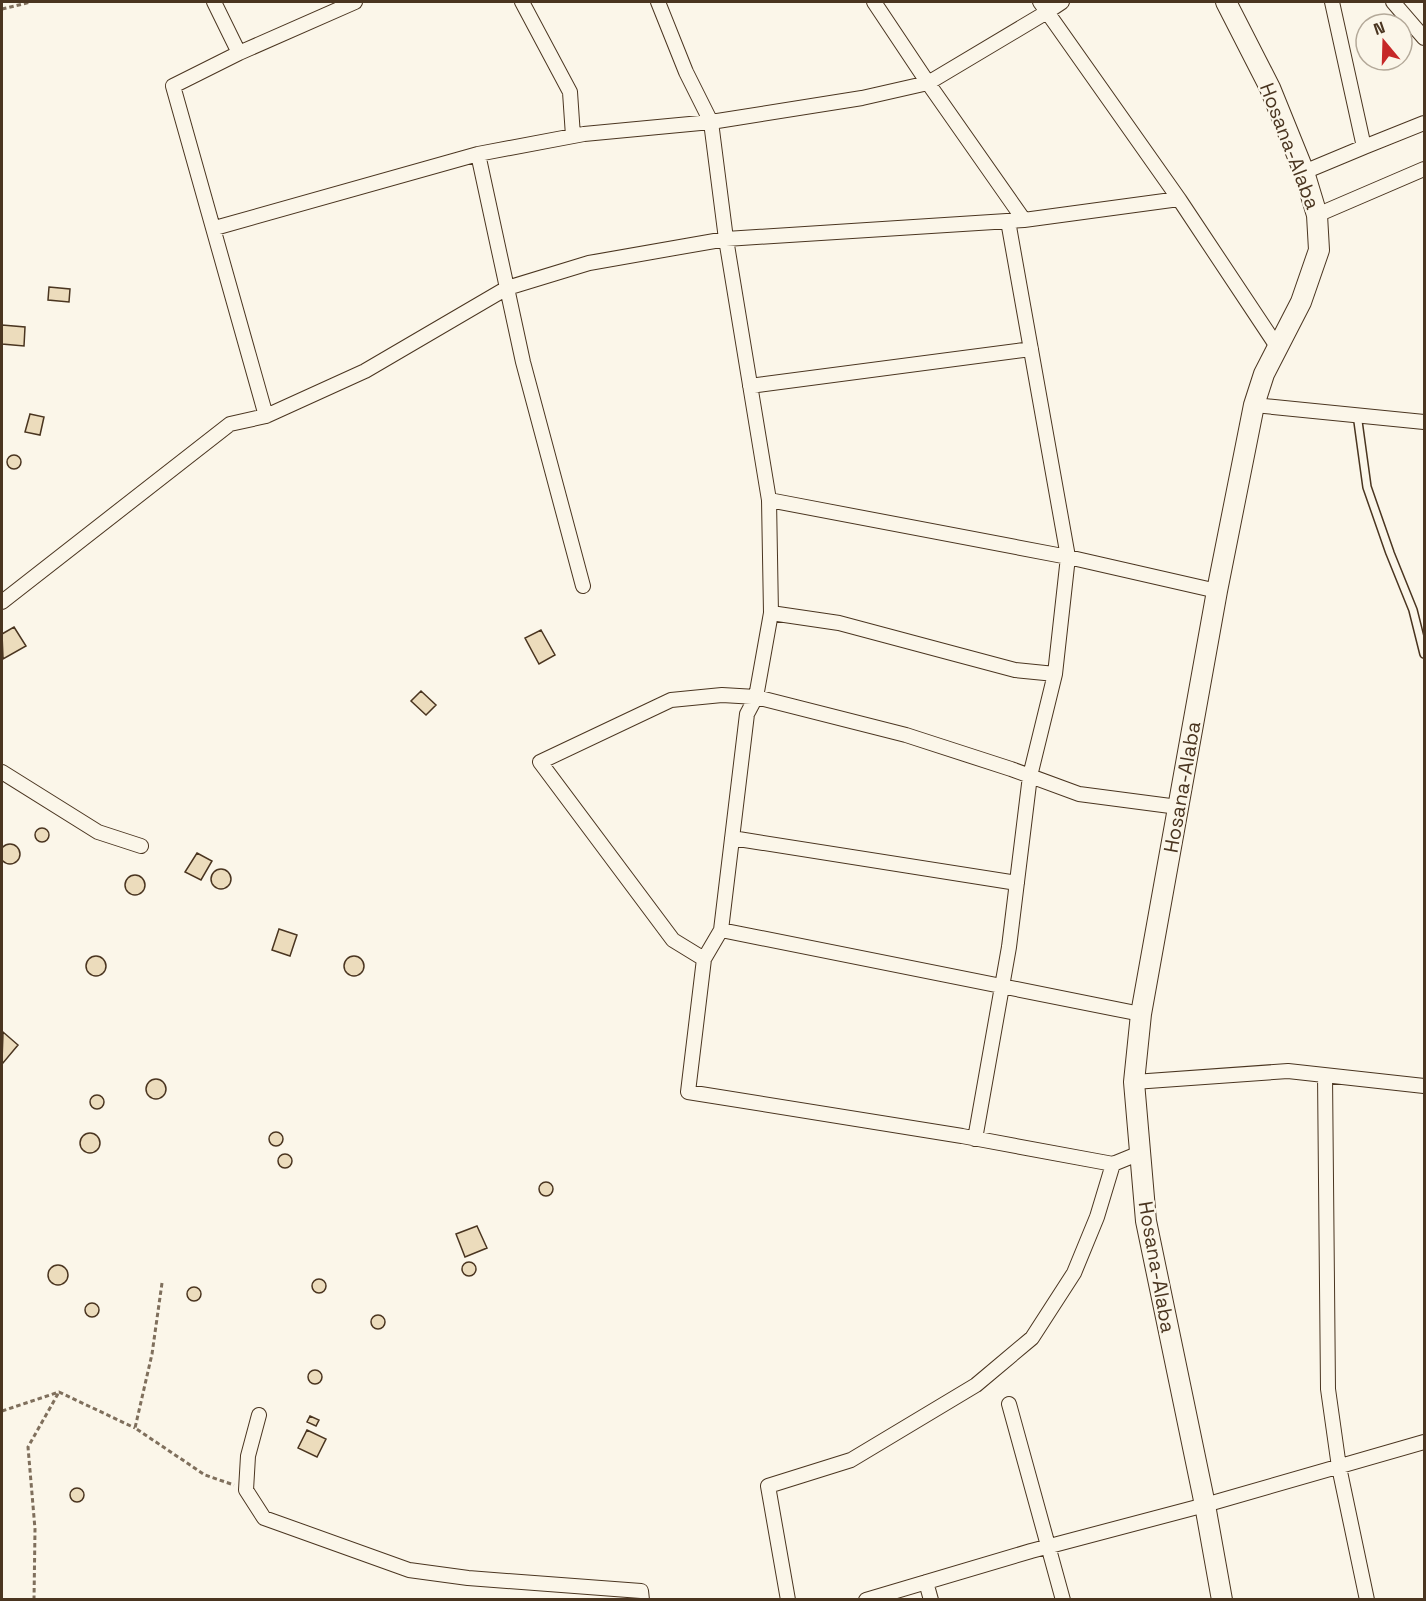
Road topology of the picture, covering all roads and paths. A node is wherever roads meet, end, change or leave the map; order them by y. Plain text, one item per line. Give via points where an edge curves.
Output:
1 (31, 2) edge
2 (214, 2) edge
3 (355, 2) edge
4 (522, 2) edge
5 (658, 2) edge
6 (874, 2) edge
7 (1062, 2) edge
8 (1226, 2) edge
9 (1332, 2) edge
10 (1393, 2) edge
11 (1044, 7) edge
12 (2, 9) edge
13 (1425, 38) edge
14 (239, 53) junction
15 (928, 83) junction
16 (711, 122) junction
17 (1425, 123) edge
18 (573, 136) junction
19 (1365, 147) junction
20 (478, 154) junction
21 (1425, 169) edge
22 (1304, 172) junction
23 (1179, 199) junction
24 (1317, 214) junction
25 (1024, 220) junction
26 (1008, 221) junction
27 (215, 228) junction
28 (726, 239) junction
29 (507, 288) junction
30 (1278, 348) junction
31 (1031, 349) junction
32 (750, 386) junction
33 (1254, 405) junction
34 (1357, 414) junction
35 (266, 416) junction
36 (1425, 422) edge
37 (769, 500) junction
38 (1068, 557) junction
39 (583, 586) dead end
40 (1217, 591) junction
41 (2, 603) edge
42 (771, 613) junction
43 (1425, 654) edge
44 (1055, 674) junction
45 (756, 697) junction
46 (2, 772) edge
47 (1030, 776) junction
48 (1178, 807) junction
49 (732, 838) junction
50 (141, 846) dead end
51 (1017, 883) junction
52 (721, 930) junction
53 (704, 959) junction
54 (1002, 986) junction
55 (1141, 1014) junction
56 (1325, 1076) junction
57 (1134, 1082) junction
58 (1425, 1086) edge
59 (975, 1139) junction
60 (1140, 1153) junction
61 (1113, 1164) junction
62 (162, 1283) dead end
63 (59, 1392) junction
64 (1009, 1404) dead end
65 (2, 1411) edge
66 (259, 1415) dead end
67 (135, 1428) junction
68 (1425, 1442) edge
69 (1339, 1467) junction
70 (246, 1490) junction
71 (1205, 1506) junction
72 (1050, 1546) junction
73 (926, 1582) junction
74 (34, 1599) edge
75 (642, 1599) edge
76 (788, 1599) edge
77 (866, 1599) edge
78 (931, 1599) edge
79 (1063, 1599) edge
80 (1222, 1599) edge
81 (1367, 1599) edge

1 - 12 path
2 - 14 street
3 - 14 street
4 - 18 street via 570,92
5 - 16 street
6 - 15 street
7 - 11 street
8 - 22 main road, Hosana-Alaba via 1270,88
9 - 19 street
10 - 13 street
11 - 15 street
11 - 23 street
14 - 27 street via 173,86
15 - 16 street via 862,98
15 - 25 street
16 - 18 street
16 - 28 street
17 - 19 street
18 - 20 street
19 - 22 street
20 - 27 street
20 - 29 street
21 - 24 street
22 - 24 main road, Hosana-Alaba
23 - 25 street
23 - 30 street
24 - 30 main road, Hosana-Alaba via 1319,250 1301,302
25 - 26 street
26 - 28 street
26 - 31 street
27 - 35 street
28 - 29 street via 589,263
28 - 32 street
29 - 35 street via 365,371
29 - 39 street
30 - 33 main road, Hosana-Alaba
31 - 32 street
31 - 38 street
32 - 37 street
33 - 34 street
33 - 40 main road, Hosana-Alaba
34 - 36 street
34 - 43 lane via 1367,487 1413,610
35 - 41 street via 230,424
37 - 38 street
37 - 42 street
38 - 40 street
38 - 44 street
40 - 48 main road, Hosana-Alaba
42 - 44 street via 839,623 1015,670
42 - 45 street
44 - 47 street
45 - 47 street via 906,735
45 - 49 street via 747,714
45 - 53 street via 722,695 671,700 540,762 673,940
46 - 50 street via 98,832
47 - 48 street via 1079,794
47 - 51 street
48 - 55 main road, Hosana-Alaba
49 - 51 street
49 - 52 street
51 - 54 street
52 - 53 street
52 - 54 street
53 - 59 street via 688,1092
54 - 55 street
54 - 59 street
55 - 57 main road, Hosana-Alaba
56 - 57 street via 1288,1071
56 - 58 street
56 - 69 street via 1328,1389
57 - 60 main road, Hosana-Alaba
59 - 61 street
60 - 61 street
60 - 71 main road, Hosana-Alaba via 1146,1221
61 - 76 street via 1074,1273 1032,1338 976,1385 851,1460 768,1486
62 - 67 path via 152,1354
63 - 65 path
63 - 67 path
63 - 74 path via 28,1447 35,1529
64 - 72 street
66 - 70 street via 248,1455
67 - 70 path via 205,1475
68 - 69 street
69 - 71 street
69 - 81 street
70 - 75 street via 264,1518 409,1570 641,1591
71 - 72 street
71 - 80 main road, Hosana-Alaba
72 - 73 street
72 - 79 street
73 - 77 street
73 - 78 street

